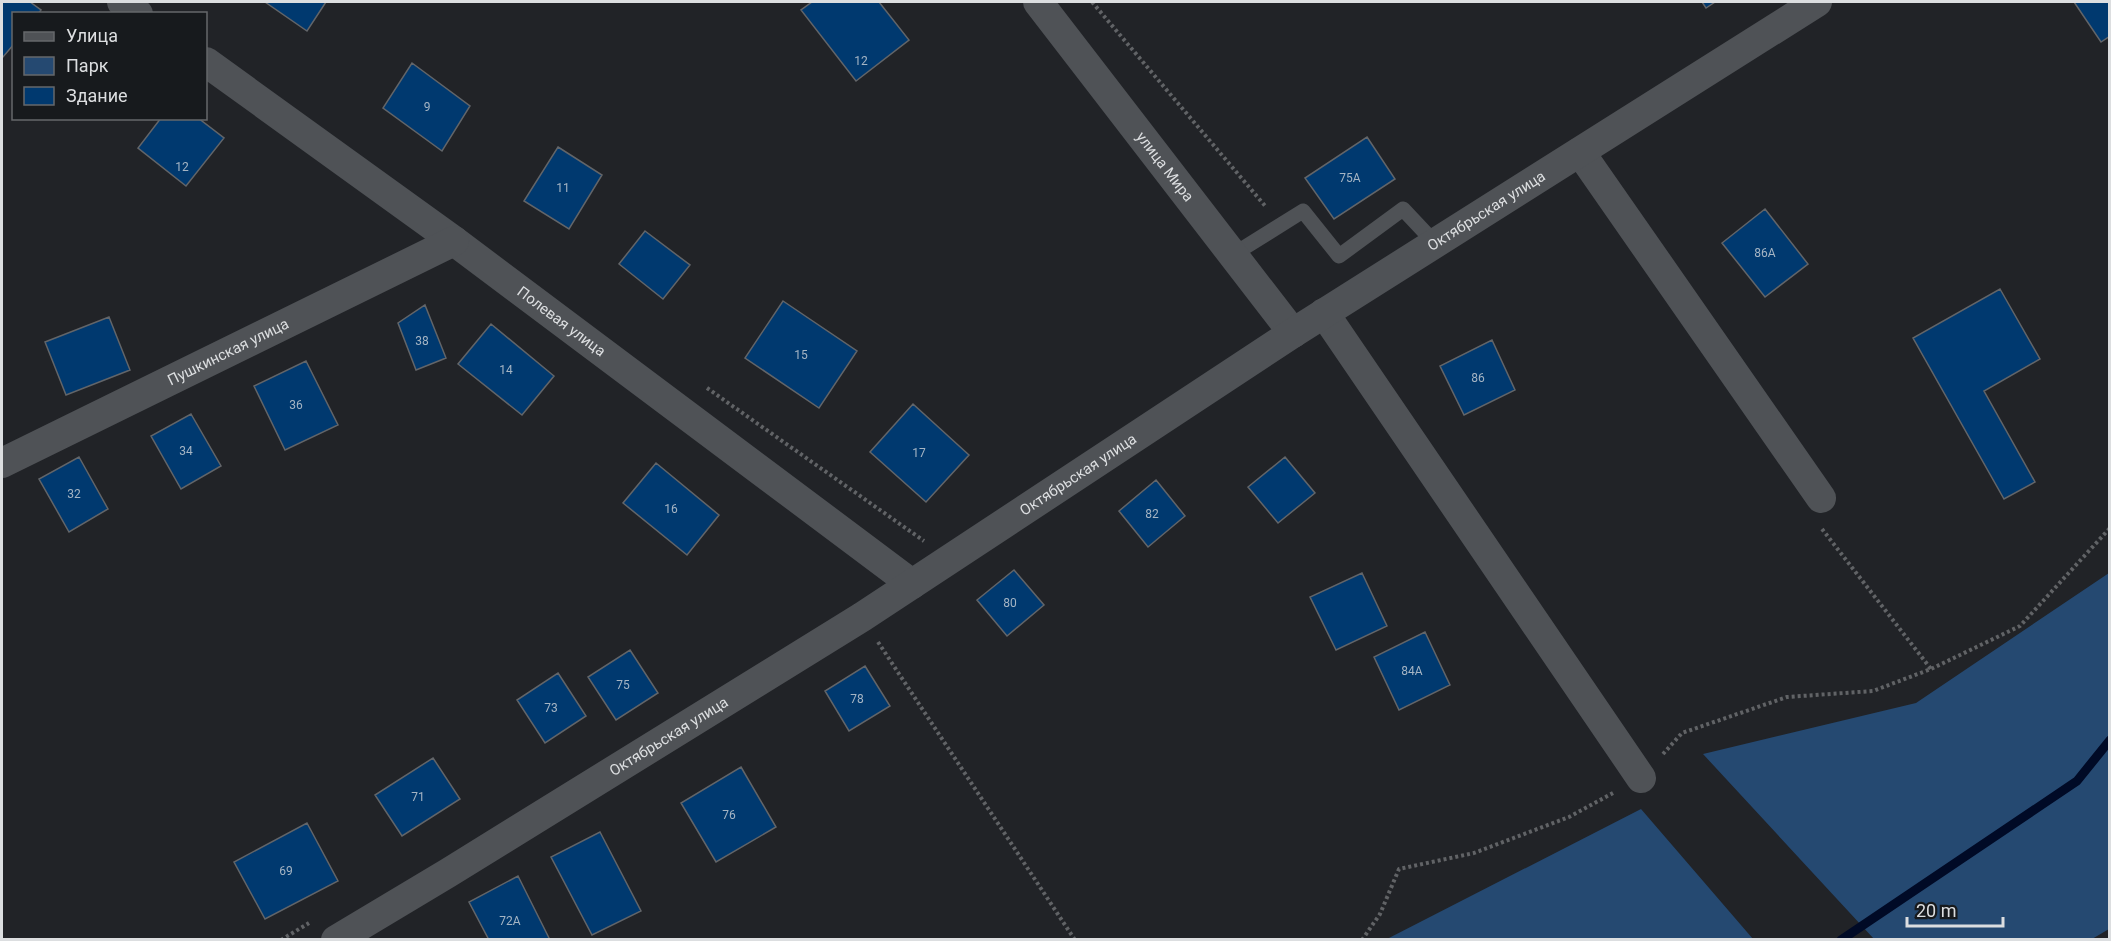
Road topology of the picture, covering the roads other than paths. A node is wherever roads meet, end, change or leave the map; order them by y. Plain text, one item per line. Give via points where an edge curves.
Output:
1 (122, 2) edge
2 (1038, 2) edge
3 (1817, 2) edge
4 (135, 12) edge
5 (207, 63) edge
6 (1580, 152) junction
7 (454, 241) junction
8 (1434, 242) junction
9 (1234, 254) junction
10 (1324, 313) junction
11 (1293, 333) junction
12 (2, 463) edge
13 (1821, 498) road end
14 (912, 584) junction
15 (1641, 778) road end
16 (336, 939) edge

1 - 4 street
2 - 9 street, улица Мира
3 - 6 street, Октябрьская улица
5 - 7 street, Полевая улица
6 - 8 street, Октябрьская улица
6 - 13 street
7 - 12 street, Пушкинская улица
7 - 14 street, Полевая улица
8 - 9 lane via 1403,209 1339,256 1303,211
8 - 10 street, Октябрьская улица
9 - 11 street, улица Мира
10 - 11 street, Октябрьская улица
10 - 15 street
11 - 14 street, Октябрьская улица
14 - 16 street, Октябрьская улица

